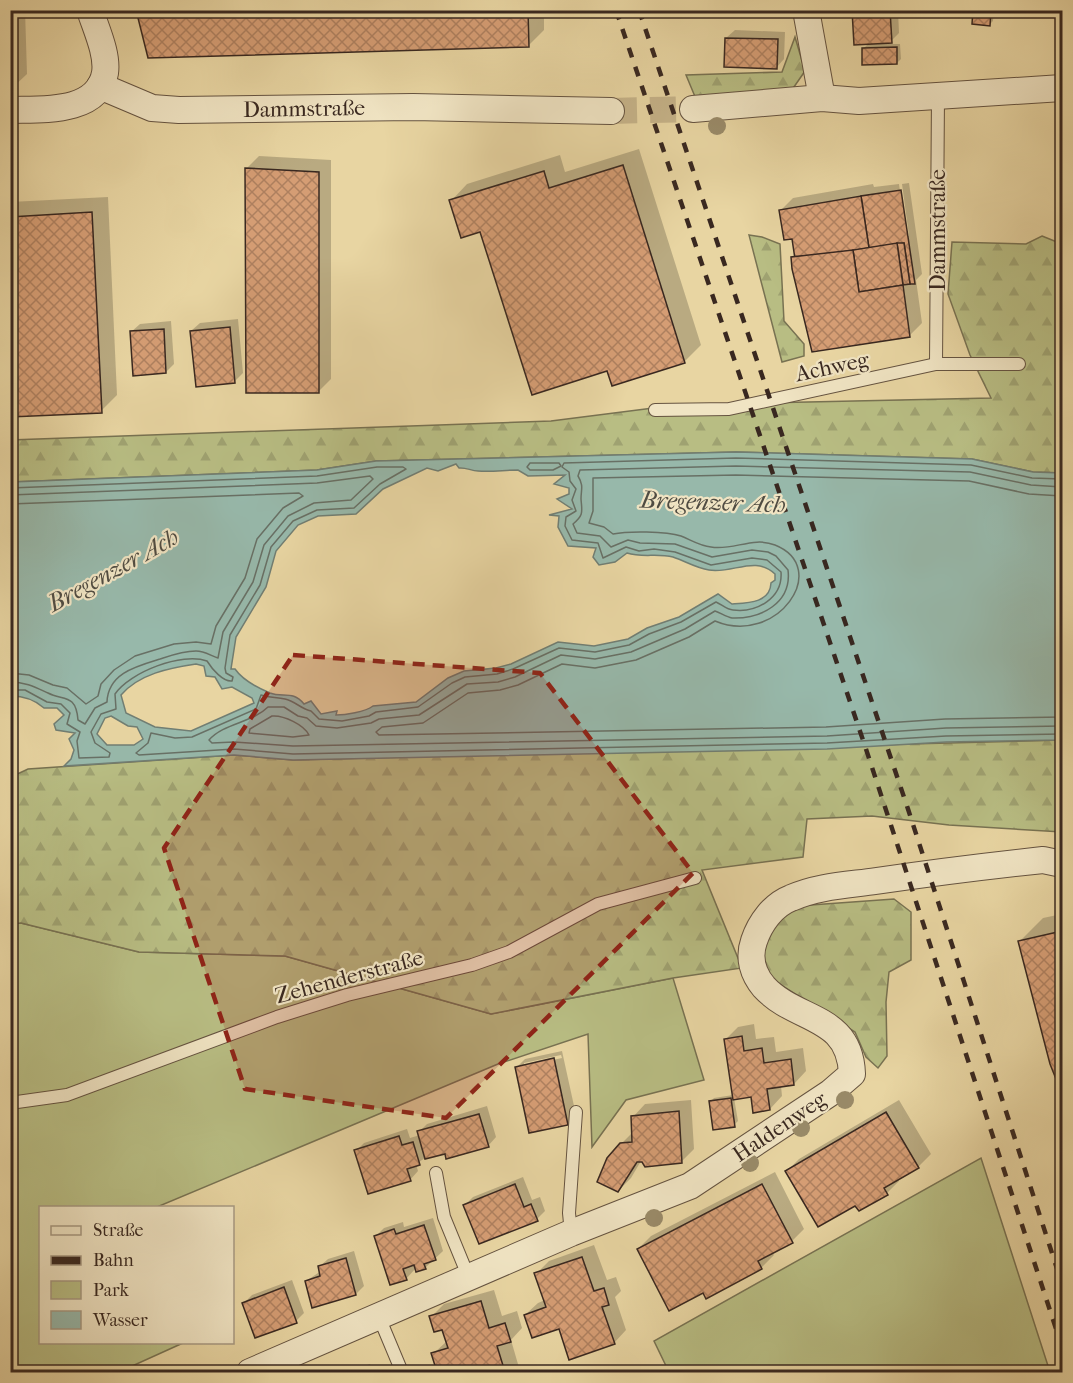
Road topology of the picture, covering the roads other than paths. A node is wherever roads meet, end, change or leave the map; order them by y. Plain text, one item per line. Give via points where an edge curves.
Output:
1 (90, 10) edge
2 (806, 10) edge
3 (100, 86) junction
4 (1062, 88) edge
5 (938, 96) junction
6 (822, 98) junction
7 (693, 109) tunnel mouth
8 (10, 110) edge
9 (611, 111) tunnel mouth
10 (936, 364) junction
11 (1019, 364) dead end
12 (655, 410) dead end
13 (1053, 862) edge
14 (695, 878) dead end
15 (10, 1103) edge
16 (576, 1112) dead end
17 (436, 1173) dead end
18 (571, 1233) junction
19 (469, 1278) junction
20 (379, 1317) junction
21 (250, 1372) edge
22 (402, 1372) edge

1 - 3 street via 103,52 105,73
2 - 6 street
3 - 8 street via 89,100 63,107
3 - 9 street, Dammstraße via 152,108 179,110 413,107
4 - 5 street
5 - 6 street via 846,102
5 - 10 lane, Dammstraße
6 - 7 street
10 - 11 lane, Achweg
10 - 12 lane, Achweg via 729,409
13 - 18 street, Haldenweg via 831,886 790,898 760,923 752,946 752,969 765,988 840,1035 851,1054 852,1074 830,1093 690,1186
14 - 15 lane, Zehenderstraße via 598,904 509,952 472,965 347,995 277,1017 67,1095
16 - 18 lane
17 - 19 lane via 444,1217
18 - 19 street, Haldenweg
19 - 20 street, Haldenweg
20 - 21 street, Haldenweg
20 - 22 lane

